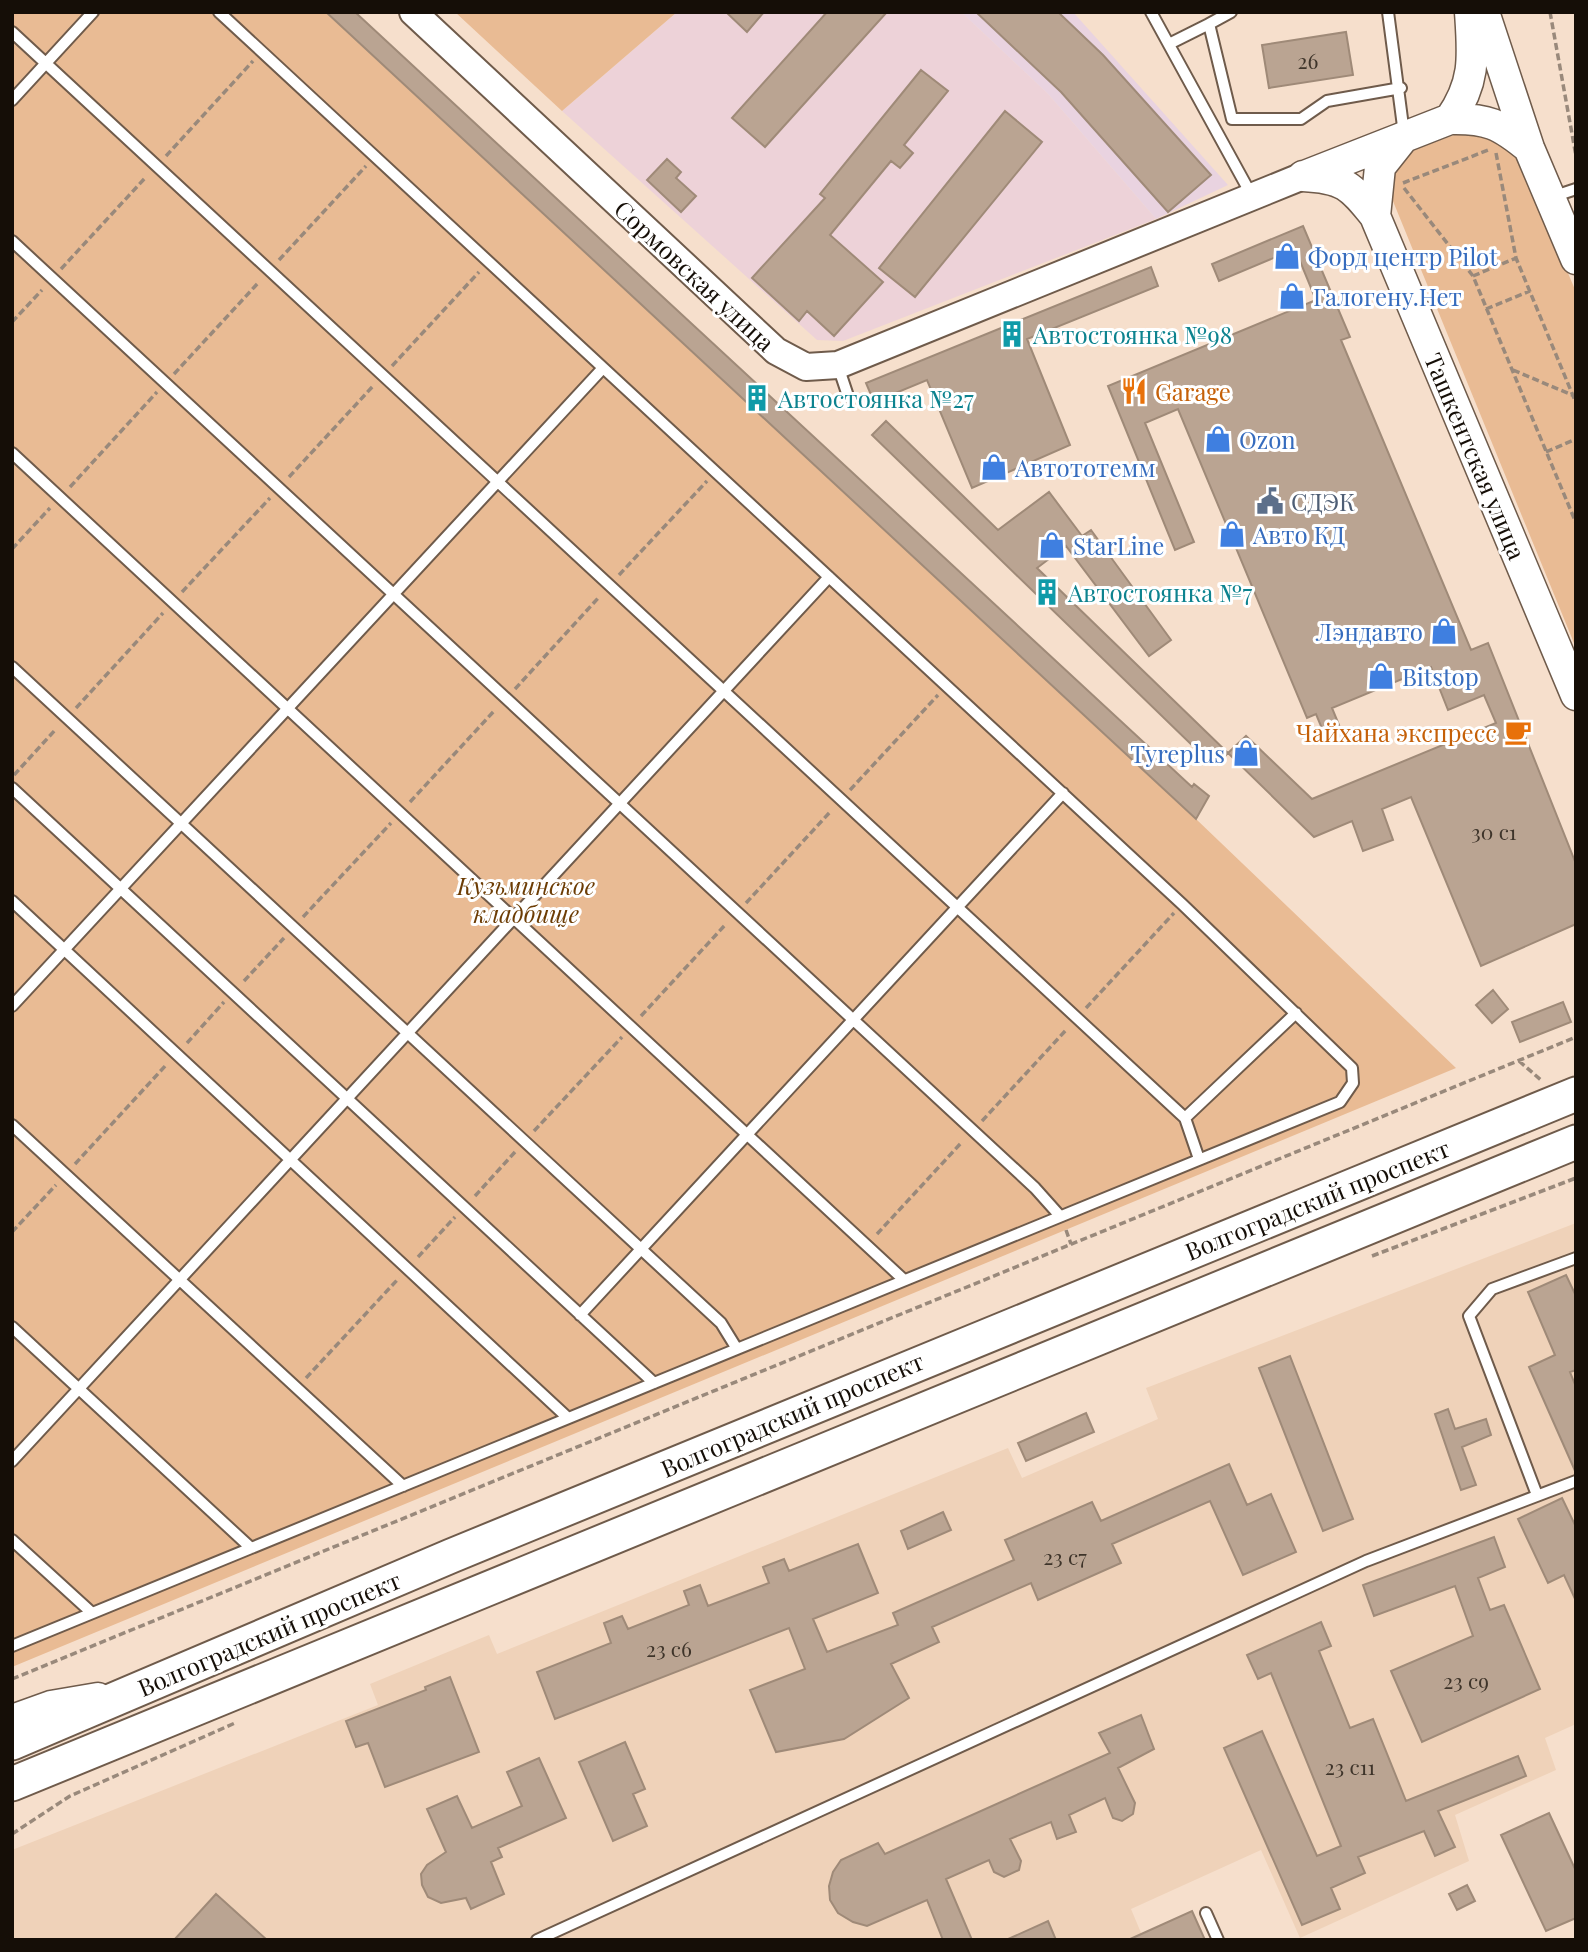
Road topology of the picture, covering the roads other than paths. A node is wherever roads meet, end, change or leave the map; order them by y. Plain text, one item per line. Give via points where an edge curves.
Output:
1 (93, 12) edge
2 (219, 12) edge
3 (414, 12) edge
4 (1151, 12) edge
5 (1231, 12) edge
6 (1388, 12) edge
7 (1471, 12) edge
8 (1484, 12) edge
9 (1209, 24) junction
10 (12, 32) edge
11 (1169, 44) junction
12 (46, 63) junction
13 (1401, 88) junction
14 (12, 100) edge
15 (1450, 119) junction
16 (1404, 137) junction
17 (1529, 148) junction
18 (1304, 176) junction
19 (1563, 193) edge
20 (1252, 197) junction
21 (1375, 216) junction
22 (12, 241) edge
23 (1576, 258) edge
24 (838, 365) junction
25 (603, 368) junction
26 (848, 396) dead end
27 (12, 453) edge
28 (498, 482) junction
29 (829, 577) junction
30 (393, 594) junction
31 (12, 667) edge
32 (724, 691) junction
33 (1576, 695) edge
34 (288, 708) junction
35 (12, 788) edge
36 (1063, 793) junction
37 (620, 804) junction
38 (181, 823) junction
39 (121, 889) junction
40 (12, 901) edge
41 (957, 907) junction
42 (514, 918) junction
43 (64, 950) junction
44 (12, 1006) edge
45 (1296, 1013) junction
46 (853, 1020) junction
47 (408, 1033) junction
48 (1576, 1094) edge
49 (347, 1098) junction
50 (1185, 1118) junction
51 (12, 1125) edge
52 (748, 1134) junction
53 (1576, 1142) edge
54 (291, 1159) junction
55 (1199, 1159) junction
56 (1060, 1216) junction
57 (641, 1249) junction
58 (1576, 1258) edge
59 (179, 1280) junction
60 (904, 1280) junction
61 (580, 1315) junction
62 (12, 1327) edge
63 (737, 1349) junction
64 (653, 1383) junction
65 (79, 1389) junction
66 (568, 1418) junction
67 (12, 1461) edge
68 (1576, 1481) edge
69 (402, 1486) junction
70 (1537, 1495) junction
71 (12, 1540) edge
72 (251, 1548) junction
73 (92, 1613) junction
74 (12, 1646) edge
75 (136, 1691) junction
76 (12, 1720) edge
77 (12, 1743) edge
78 (61, 1764) junction
79 (12, 1784) edge
80 (12, 1800) edge
81 (1206, 1913) dead end
82 (537, 1940) edge
83 (1218, 1940) edge

1 - 12 lane
2 - 25 lane
3 - 24 street, Сормовская улица via 776,351 806,367
4 - 11 lane
5 - 9 lane
6 - 13 lane
7 - 15 main road via 1470,81
8 - 17 main road
9 - 11 lane
9 - 13 lane via 1233,119 1301,119 1327,101
10 - 12 lane
11 - 20 lane
12 - 14 lane
12 - 28 lane
13 - 16 lane
15 - 16 main road, Ташкентская улица
15 - 17 main road, Ташкентская улица via 1494,123
16 - 18 main road, Ташкентская улица
16 - 21 main road, Ташкентская улица via 1380,167
17 - 19 main road
18 - 20 street, Сормовская улица
18 - 21 main road, Ташкентская улица via 1344,183
19 - 23 main road
20 - 24 street, Сормовская улица via 1203,211
21 - 33 main road, Ташкентская улица
22 - 30 lane
24 - 26 lane
25 - 28 lane
25 - 29 lane
27 - 34 lane
28 - 30 lane
28 - 32 lane
29 - 32 lane
29 - 36 lane
30 - 34 lane
30 - 37 lane
31 - 38 lane
32 - 37 lane
32 - 41 lane
34 - 38 lane
34 - 42 lane
35 - 39 lane
36 - 41 lane
36 - 45 lane
37 - 42 lane
37 - 46 lane
38 - 39 lane
38 - 47 lane
39 - 43 lane
39 - 49 lane
40 - 43 lane
41 - 46 lane
41 - 50 lane
42 - 47 lane
42 - 52 lane
43 - 44 lane
43 - 54 lane
45 - 50 lane
45 - 55 lane via 1352,1068 1353,1083 1340,1102
46 - 52 lane
46 - 56 lane
47 - 49 lane
47 - 57 lane
48 - 75 main road, Волгоградский проспект via 476,1545
49 - 54 lane
49 - 61 lane
50 - 55 lane
51 - 59 lane
52 - 57 lane
52 - 60 lane
53 - 78 main road, Волгоградский проспект
54 - 59 lane
54 - 66 lane
55 - 56 lane
56 - 60 lane
57 - 61 lane
57 - 63 lane via 721,1323
58 - 70 lane via 1492,1289 1469,1316
59 - 65 lane
59 - 69 lane
60 - 63 lane
61 - 64 lane
62 - 65 lane
63 - 64 lane
64 - 66 lane
65 - 67 lane
65 - 72 lane
66 - 69 lane
68 - 70 lane
69 - 72 lane
70 - 82 lane via 1366,1561
71 - 73 lane
72 - 73 lane
73 - 74 lane
75 - 76 main road via 51,1706
75 - 77 main road, Волгоградский проспект
78 - 79 main road, Волгоградский проспект
78 - 80 main road
81 - 83 lane

